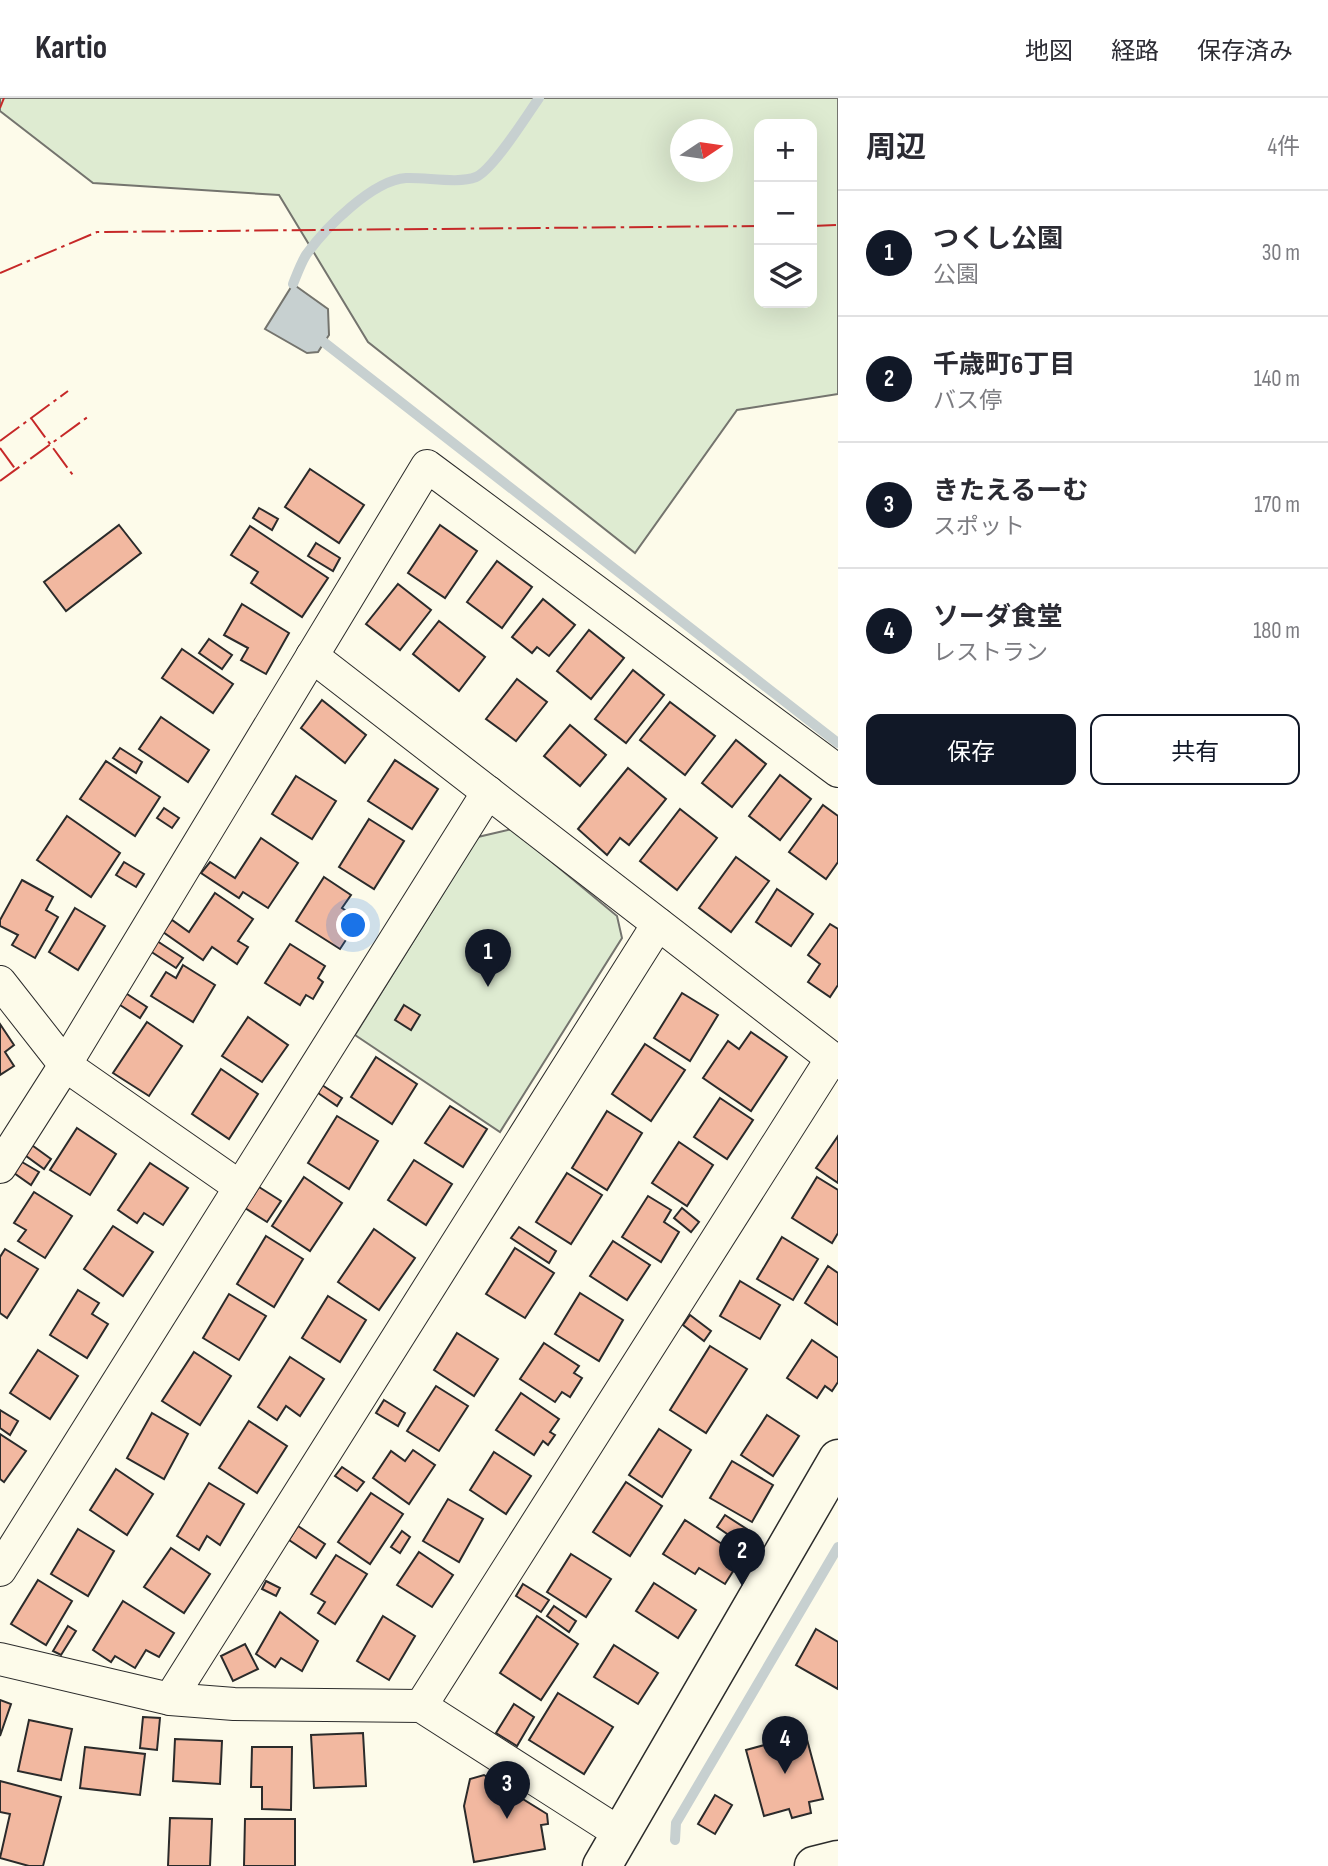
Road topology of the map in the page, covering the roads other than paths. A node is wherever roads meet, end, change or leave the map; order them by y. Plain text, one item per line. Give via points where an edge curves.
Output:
1 (312, 656) junction
2 (838, 771) edge
3 (488, 792) junction
4 (658, 924) junction
5 (0, 982) edge
6 (835, 1061) edge
7 (65, 1065) junction
8 (0, 1167) edge
9 (240, 1187) junction
10 (838, 1459) edge
11 (0, 1570) edge
12 (0, 1659) edge
13 (170, 1699) junction
14 (421, 1706) junction
15 (621, 1834) junction
16 (838, 1860) edge
17 (602, 1866) edge
18 (814, 1866) edge

1 - 2 street via 427,466
1 - 3 street
1 - 7 street
3 - 4 street
3 - 9 street
4 - 6 street
4 - 13 street
5 - 7 street
6 - 14 street
7 - 8 street
7 - 9 street
9 - 11 street
10 - 15 street
12 - 13 street
13 - 14 street
14 - 15 street
15 - 17 street
16 - 18 street

